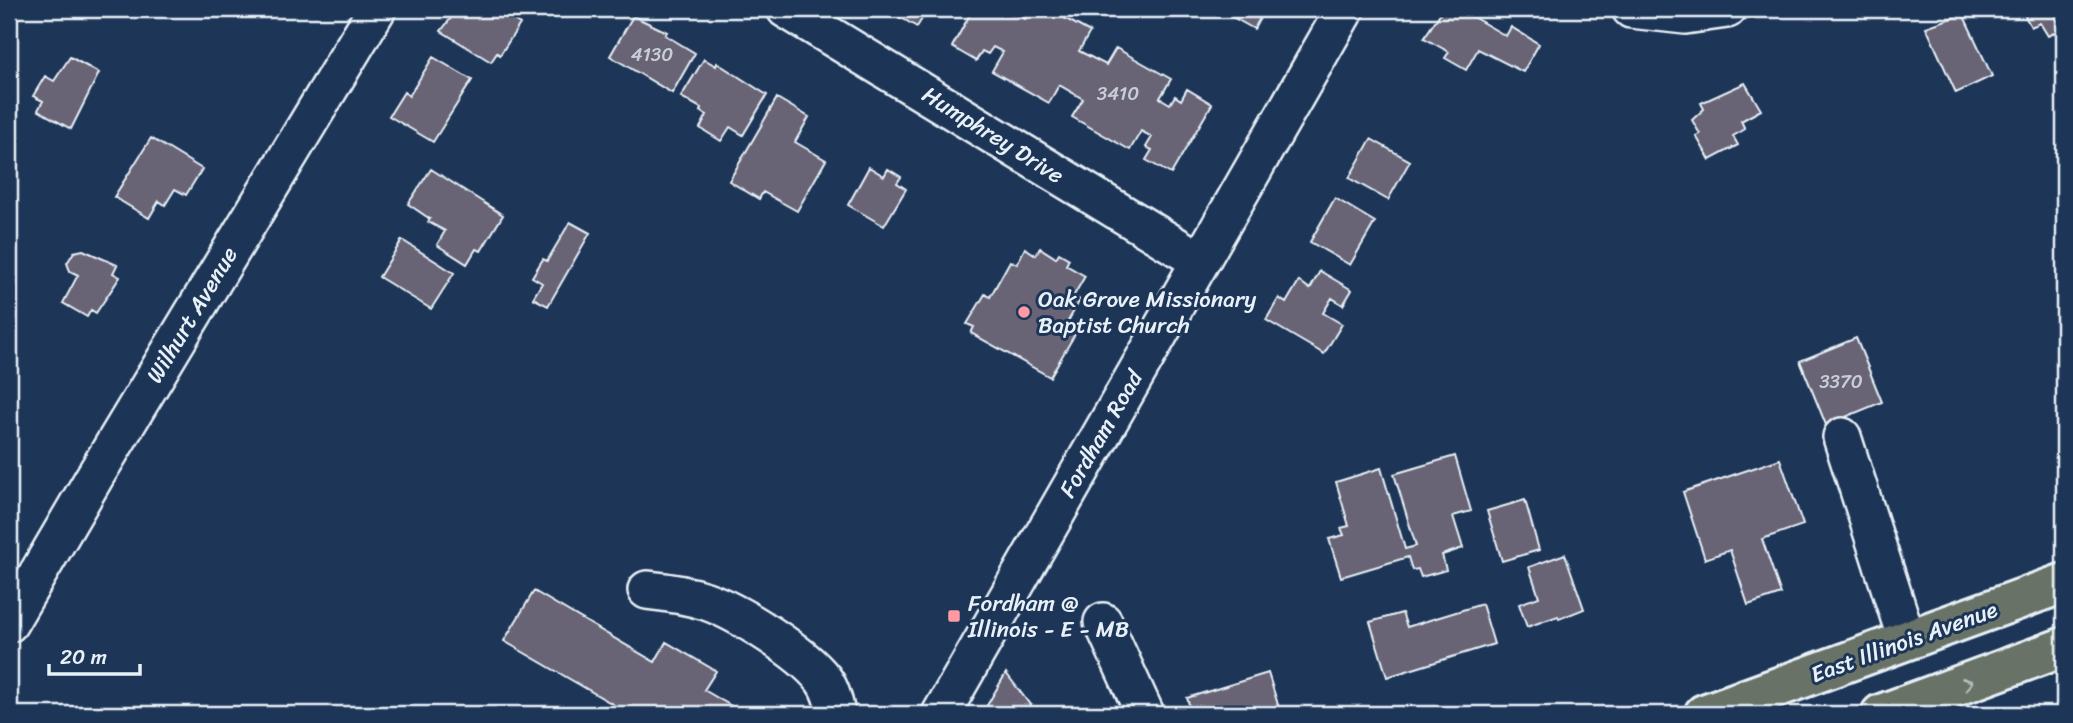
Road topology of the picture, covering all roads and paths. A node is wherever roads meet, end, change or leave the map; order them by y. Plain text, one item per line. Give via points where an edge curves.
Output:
1 (377, 9) edge
2 (786, 9) edge
3 (1345, 9) edge
4 (1631, 9) edge
5 (1727, 9) edge
6 (1200, 261) junction
7 (1842, 437) dead end
8 (2064, 583) edge
9 (647, 590) dead end
10 (1103, 622) dead end
11 (9, 623) edge
12 (1907, 640) junction
13 (2064, 648) edge
14 (1748, 707) edge
15 (836, 714) edge
16 (941, 714) edge
17 (1145, 714) edge
18 (1704, 714) edge
19 (1881, 714) edge

1 - 11 street, Wilhurt Avenue
2 - 6 street, Humphrey Drive
3 - 6 street, Fordham Road
4 - 5 street via 1685,15
6 - 16 street, Fordham Road
7 - 12 street
8 - 12 main road, East Illinois Avenue
9 - 15 street via 706,601 793,651 824,680
10 - 17 street
12 - 14 main road, East Illinois Avenue
19 -> 13 main road
14 - 18 main road, East Illinois Avenue

